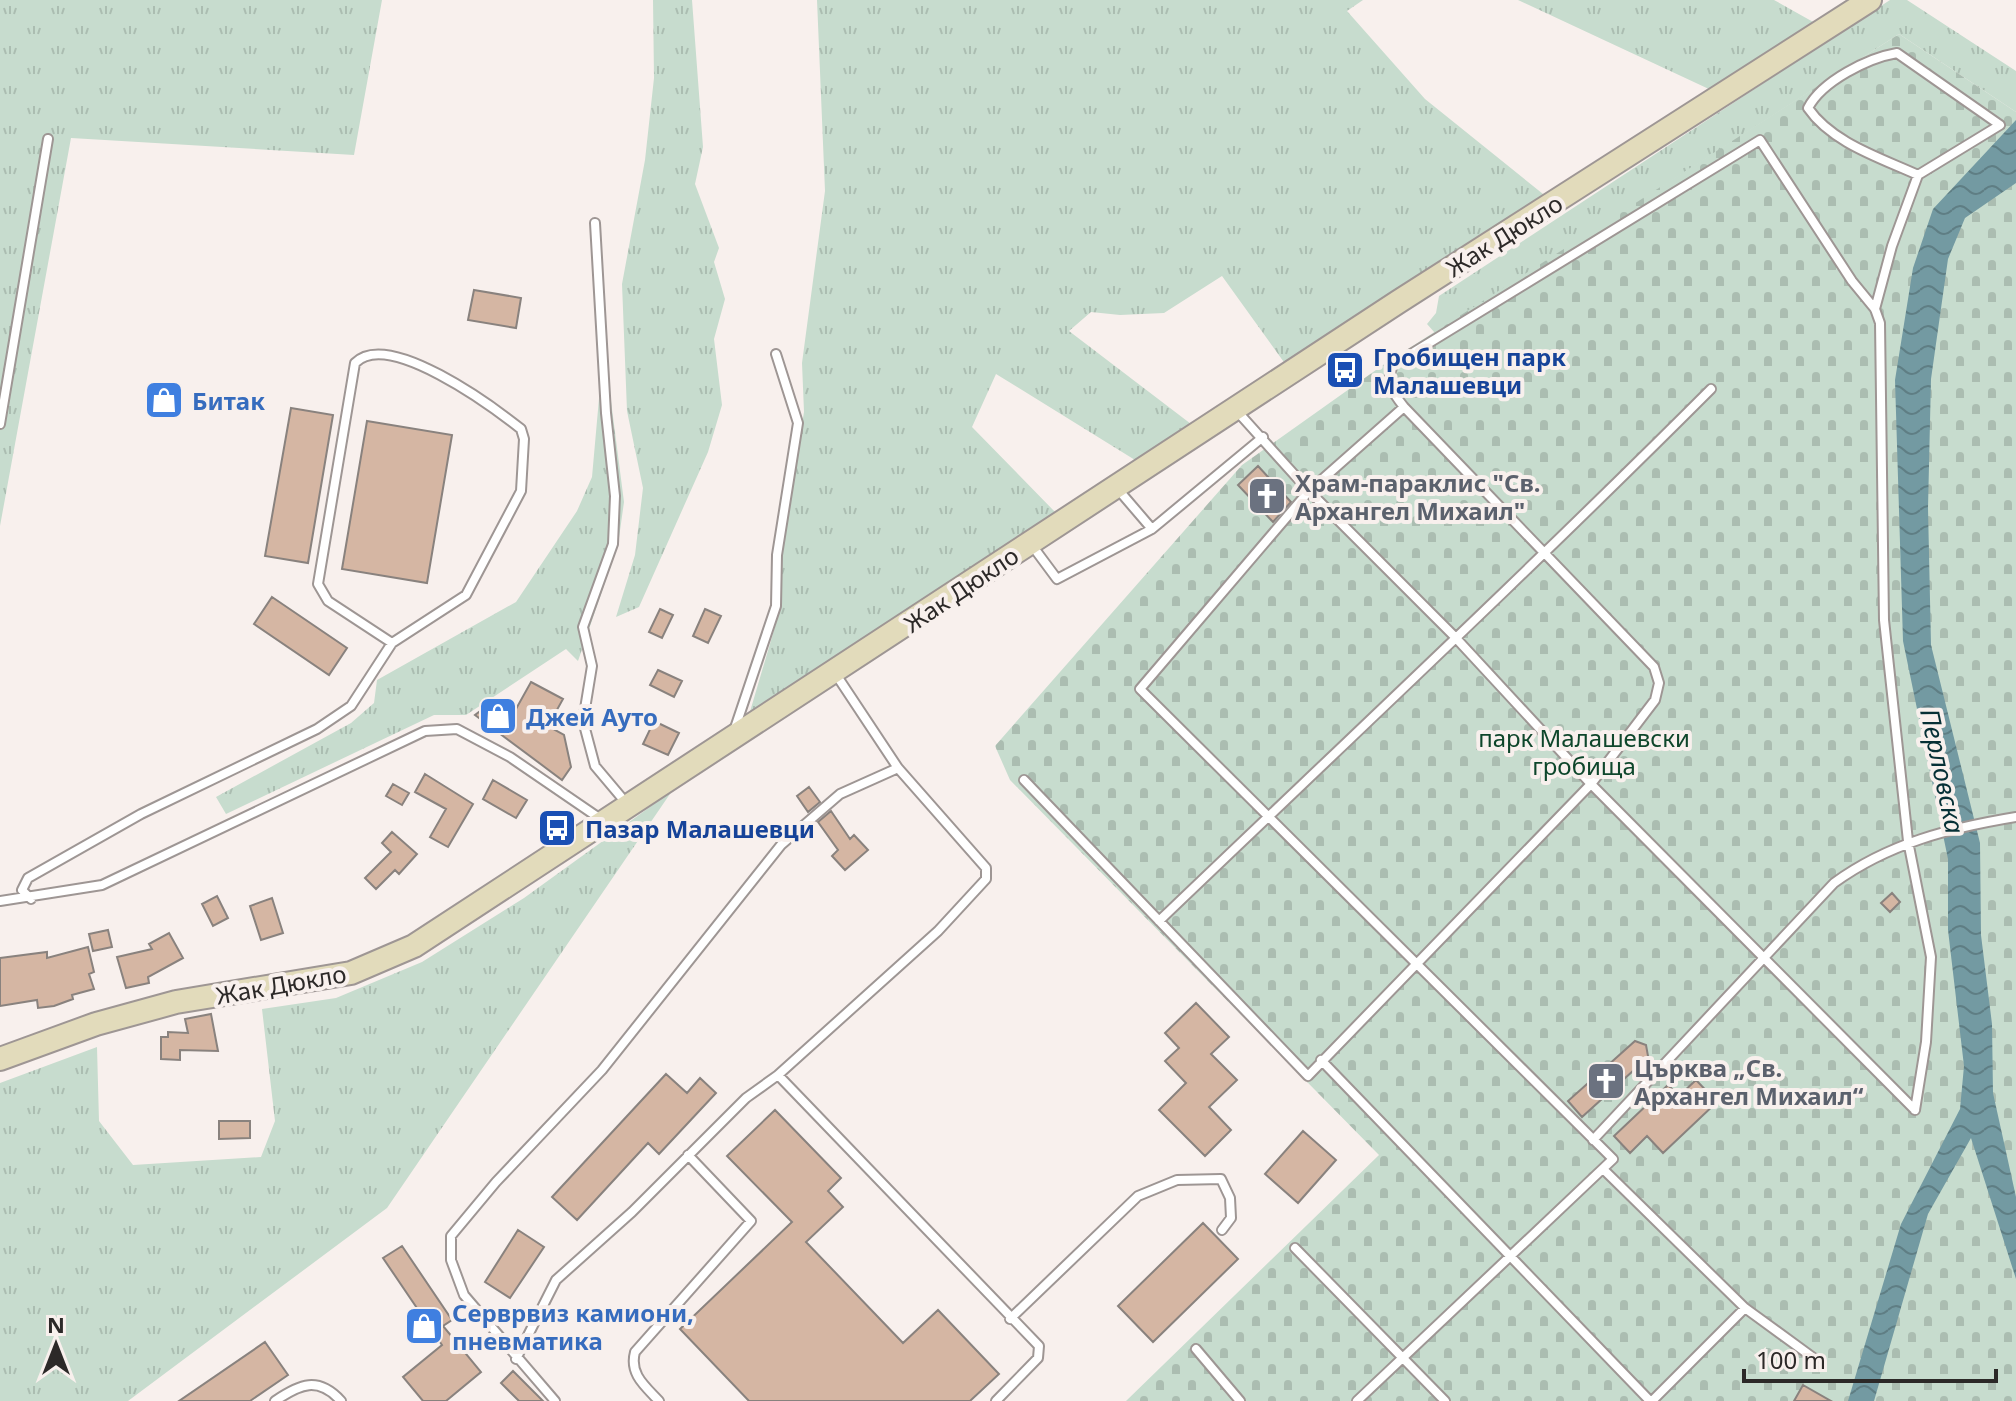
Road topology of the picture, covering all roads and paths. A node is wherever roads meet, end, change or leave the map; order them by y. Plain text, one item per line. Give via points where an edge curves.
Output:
1 (1870, 0) edge
2 (48, 139) dead end
3 (1918, 175) junction
4 (595, 223) dead end
5 (1875, 309) junction
6 (776, 354) dead end
7 (1711, 389) dead end
8 (1404, 407) junction
9 (1234, 408) junction
10 (0, 424) edge
11 (1263, 437) junction
12 (1115, 486) junction
13 (1309, 491) junction
14 (1152, 529) junction
15 (1029, 543) junction
16 (1548, 553) junction
17 (1454, 636) junction
18 (392, 643) junction
19 (834, 671) junction
20 (732, 736) junction
21 (898, 768) junction
22 (1024, 780) dead end
23 (1591, 784) junction
24 (628, 804) junction
25 (1267, 817) junction
26 (2016, 817) edge
27 (603, 821) junction
28 (1908, 841) junction
29 (31, 899) junction
30 (0, 901) edge
31 (1159, 921) junction
32 (1763, 961) junction
33 (1417, 962) junction
34 (0, 1059) edge
35 (1321, 1060) junction
36 (778, 1075) junction
37 (1593, 1140) junction
38 (688, 1155) junction
39 (1603, 1169) junction
40 (1222, 1230) dead end
41 (1295, 1248) dead end
42 (1509, 1259) junction
43 (1745, 1308) junction
44 (1010, 1319) junction
45 (1196, 1349) dead end
46 (1404, 1357) junction
47 (516, 1359) junction
48 (1815, 1359) dead end
49 (275, 1401) edge
50 (341, 1401) edge
51 (555, 1401) edge
52 (659, 1401) edge
53 (996, 1401) edge
54 (1240, 1401) edge
55 (1357, 1401) edge
56 (1445, 1401) edge
57 (1651, 1401) edge

1 - 9 street, Жак Дюкло
2 - 10 lane
3 - 3 lane via 2000,125 1897,53 1875,57 1814,97 1808,108 1819,124
3 - 5 lane
4 - 24 lane via 615,496 613,544 583,627 592,666 583,721 595,766
5 - 8 lane via 1760,140 1393,365 1388,376 1391,391
5 - 28 lane via 1880,323 1884,620
6 - 20 lane via 798,423 777,555 776,606
7 - 16 lane
8 - 13 lane
8 - 16 lane
9 - 11 lane
9 - 12 street, Жак Дюкло
11 - 13 lane
11 - 14 lane
12 - 14 lane
12 - 15 street, Жак Дюкло
13 - 17 lane
13 - 25 lane via 1140,689
14 - 15 lane via 1057,579
15 - 19 street, Жак Дюкло
16 - 17 lane
16 - 23 lane via 1654,667 1659,683 1655,700
17 - 23 lane
17 - 25 lane
18 - 18 lane via 466,595 521,491 524,439 514,424 427,367 382,353 363,355 355,363 318,584 328,601
18 - 29 lane via 351,706 317,729 141,814 28,878 22,890
19 - 20 street, Жак Дюкло
19 - 21 lane
20 - 24 street, Жак Дюкло
21 - 36 lane via 986,868 986,879 938,931
21 - 47 lane via 840,794 781,845 602,1070 451,1236 451,1260 464,1295
22 - 31 lane
23 - 32 lane
23 - 33 lane
24 - 27 street, Жак Дюкло
25 - 31 lane
25 - 33 lane
26 - 28 lane
27 - 29 lane via 510,757 457,729 425,731 102,885
27 - 34 street, Жак Дюкло via 414,946 351,973 176,1002
28 - 32 lane via 1865,860 1834,883
28 - 32 lane via 1931,957 1915,1110
29 - 30 lane
31 - 35 lane via 1308,1076
32 - 37 lane
33 - 35 lane
33 - 37 lane
35 - 42 lane
36 - 38 lane via 746,1098
36 - 44 lane
37 - 39 lane via 1613,1159
38 - 47 lane via 556,1280
38 - 52 lane via 751,1221 635,1352 635,1374
39 - 42 lane
39 - 43 lane
40 - 44 lane via 1231,1218 1221,1179 1177,1180 1138,1196
41 - 46 lane
42 - 46 lane
42 - 57 lane
43 - 48 lane
43 - 57 lane
44 - 53 lane via 1040,1352
45 - 54 lane
46 - 55 lane
46 - 56 lane
47 - 51 lane
49 - 50 lane via 297,1386 319,1384

